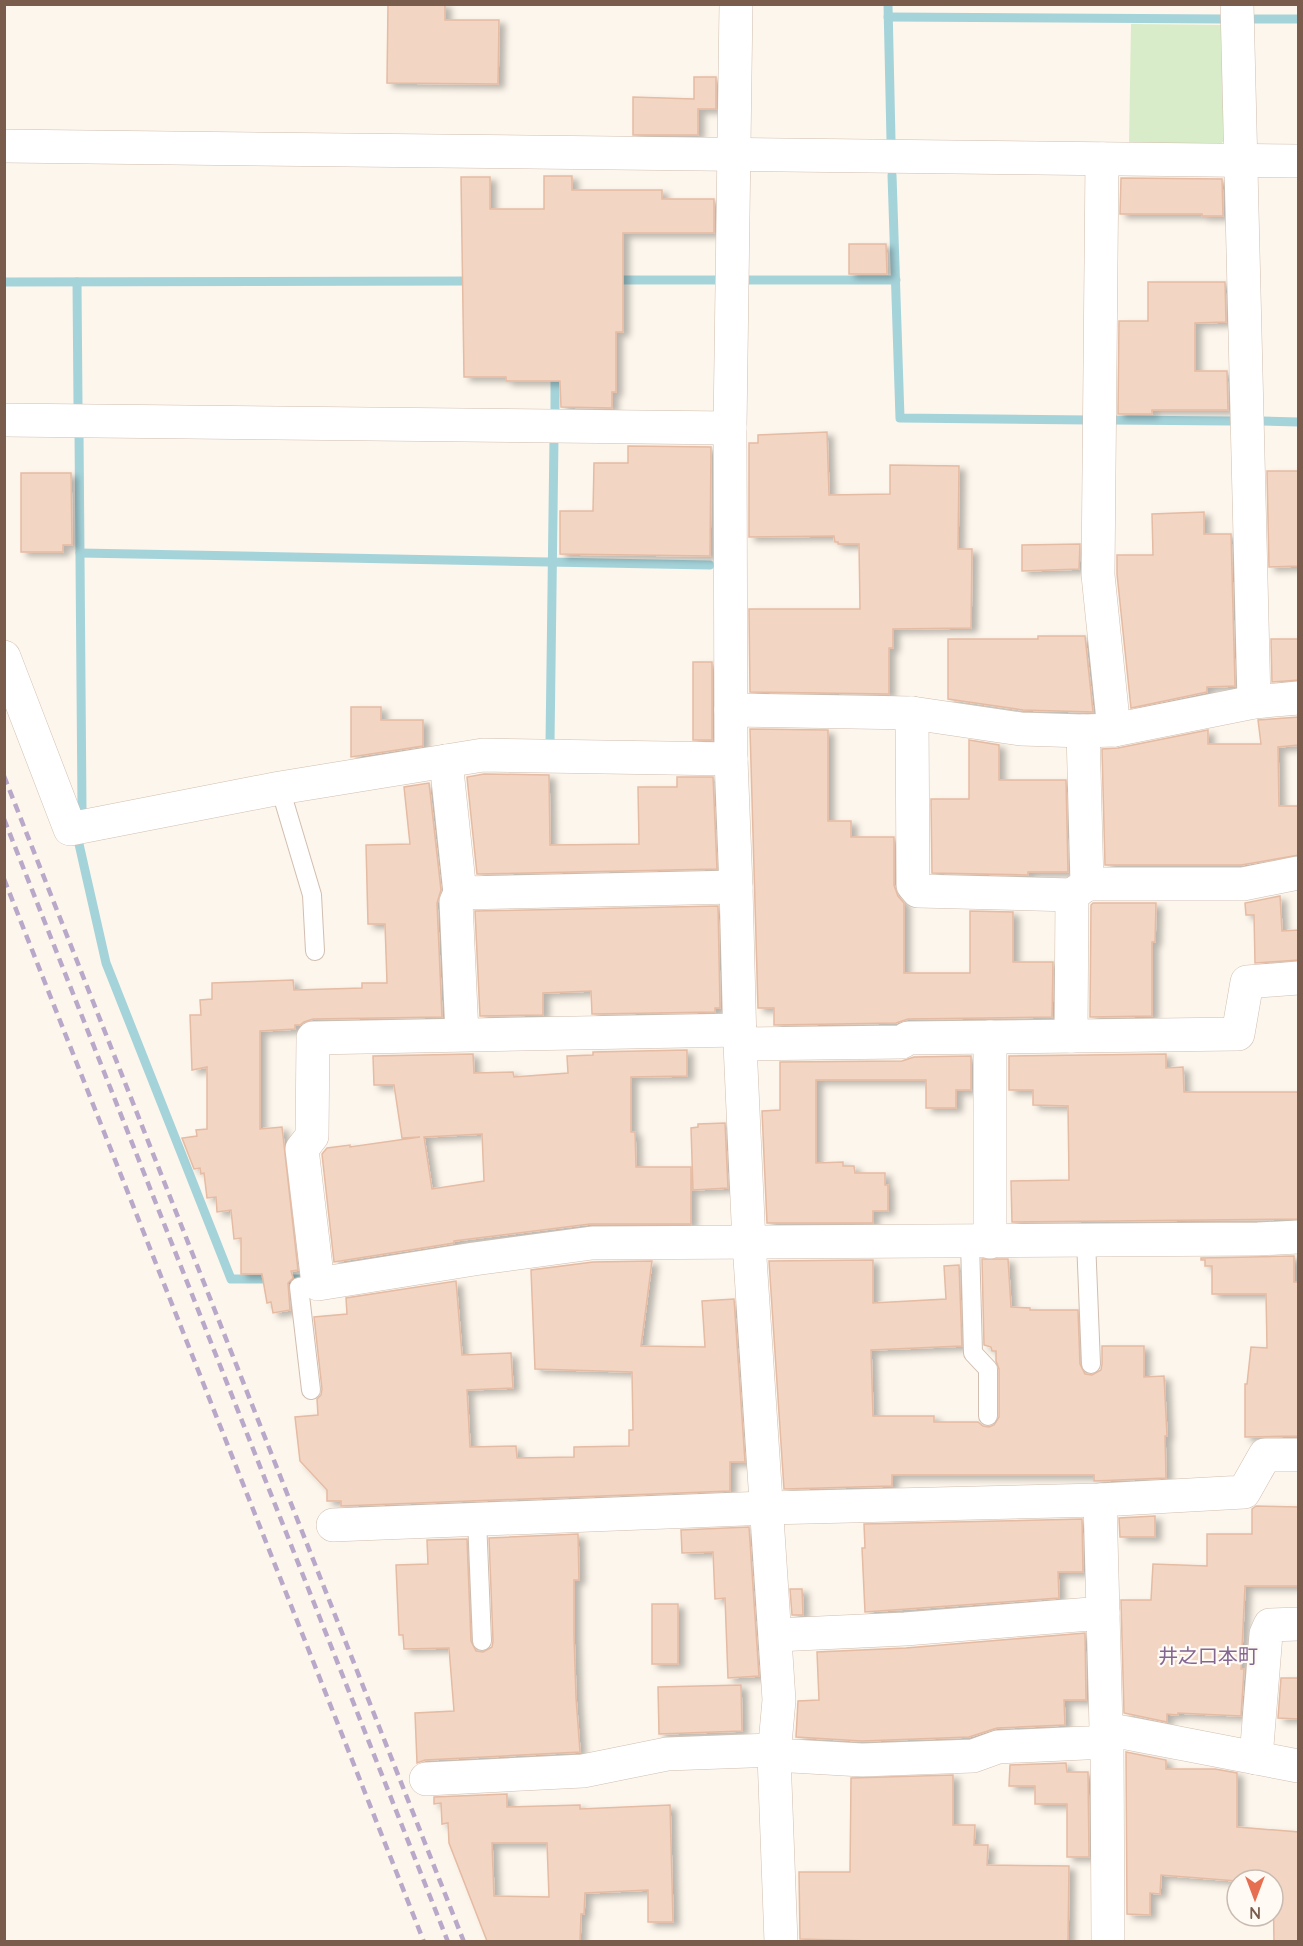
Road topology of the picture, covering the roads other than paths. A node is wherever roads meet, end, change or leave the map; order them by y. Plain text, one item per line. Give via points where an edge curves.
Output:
1 (736, 4) edge
2 (1237, 4) edge
3 (4, 146) edge
4 (733, 155) junction
5 (1102, 159) junction
6 (1241, 160) junction
7 (1299, 161) edge
8 (4, 420) edge
9 (730, 428) junction
10 (4, 657) edge
11 (1299, 698) edge
12 (1254, 702) junction
13 (731, 710) junction
14 (912, 713) junction
15 (1098, 731) junction
16 (731, 759) junction
17 (446, 761) junction
18 (280, 788) junction
19 (1299, 873) edge
20 (736, 887) junction
21 (1079, 890) junction
22 (460, 893) junction
23 (315, 951) dead end
24 (1299, 978) edge
25 (462, 1034) junction
26 (1071, 1036) junction
27 (740, 1037) junction
28 (990, 1037) junction
29 (1299, 1237) edge
30 (1086, 1240) junction
31 (980, 1242) junction
32 (749, 1243) junction
33 (318, 1284) junction
34 (1091, 1364) dead end
35 (311, 1390) dead end
36 (988, 1416) dead end
37 (1299, 1455) edge
38 (1100, 1500) junction
39 (767, 1508) junction
40 (477, 1519) junction
41 (333, 1525) dead end
42 (1103, 1613) junction
43 (1299, 1624) edge
44 (776, 1635) junction
45 (482, 1641) dead end
46 (1107, 1735) junction
47 (774, 1752) junction
48 (1256, 1758) junction
49 (1299, 1766) edge
50 (426, 1779) dead end
51 (781, 1941) edge
52 (1108, 1941) edge

1 - 4 street
2 - 6 street
3 - 4 street
4 - 5 street
4 - 9 street
5 - 6 street
5 - 15 street
6 - 7 street
6 - 12 street
8 - 9 street
9 - 13 street
10 - 18 street via 70,829
11 - 12 street
12 - 15 street
13 - 14 street
13 - 16 street
14 - 15 street via 1021,729
14 - 21 street via 913,885 918,891
15 - 21 street
16 - 17 street via 483,755
16 - 20 street
17 - 18 street
17 - 22 street
18 - 23 lane via 312,895
19 - 21 street via 1243,884
20 - 22 street
20 - 27 street
21 - 26 street
22 - 25 street via 456,902
24 - 26 street via 1247,982 1238,1034
25 - 27 street
25 - 33 street via 313,1038 312,1136 302,1149
26 - 28 street
27 - 28 street via 902,1042 908,1038
27 - 32 street
28 - 31 street
29 - 30 street
30 - 31 street
30 - 34 lane
31 - 32 street
31 - 36 lane via 973,1353 987,1369
32 - 33 street via 592,1243
32 - 39 street
33 - 35 lane via 299,1287
37 - 38 street via 1265,1455 1244,1492
38 - 39 street
38 - 42 street
39 - 40 street
39 - 44 street
40 - 41 street
40 - 45 lane
42 - 44 street
42 - 46 street
43 - 48 street via 1270,1625 1266,1634
44 - 47 street via 779,1700
46 - 47 street via 998,1747 973,1756 862,1761
46 - 48 street
46 - 52 street
47 - 50 street via 667,1754 583,1771
47 - 51 street
48 - 49 street

